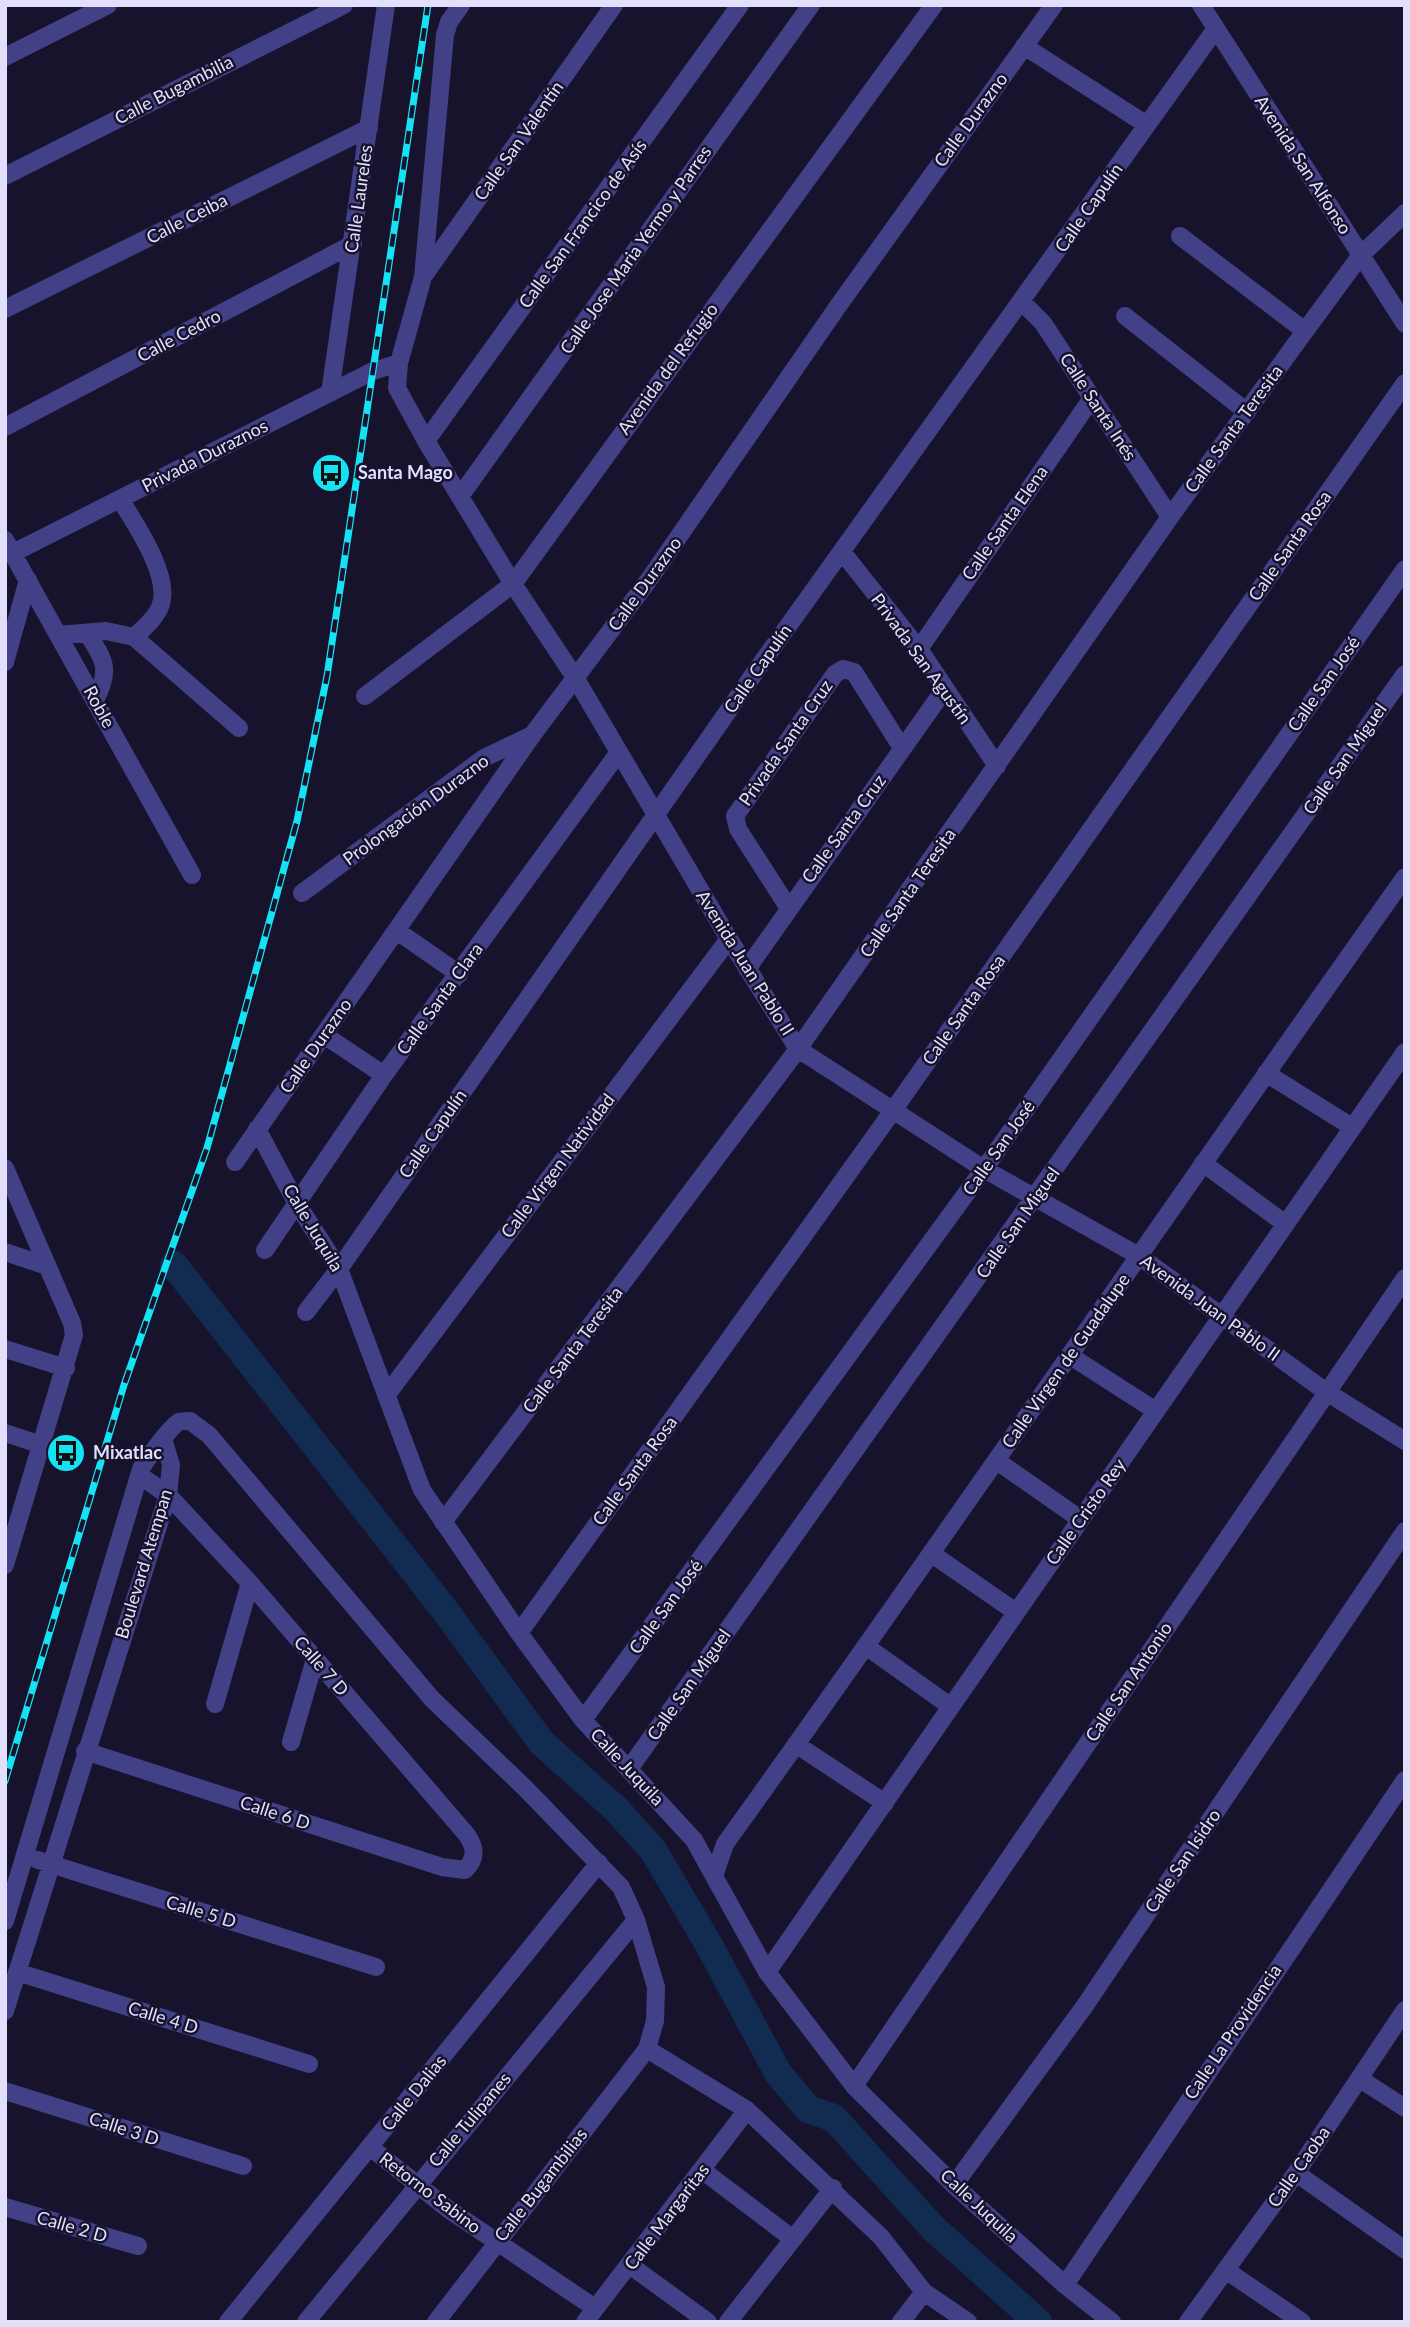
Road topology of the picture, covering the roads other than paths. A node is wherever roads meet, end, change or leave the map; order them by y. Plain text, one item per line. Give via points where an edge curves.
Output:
1 (108, 5) edge
2 (344, 5) edge
3 (386, 5) edge
4 (461, 5) edge
5 (614, 5) edge
6 (740, 5) edge
7 (811, 5) edge
8 (934, 5) edge
9 (1054, 5) edge
10 (1201, 5) edge
11 (1215, 30) junction
12 (1024, 46) junction
13 (5, 57) edge
14 (1147, 125) junction
15 (369, 128) junction
16 (5, 176) edge
17 (1405, 213) edge
18 (1180, 236) dead end
19 (353, 244) junction
20 (1361, 255) junction
21 (423, 276) junction
22 (1021, 302) junction
23 (5, 309) edge
24 (1125, 316) dead end
25 (1405, 324) edge
26 (1305, 331) junction
27 (399, 363) junction
28 (1405, 383) edge
29 (330, 393) junction
30 (1092, 398) junction
31 (1247, 412) junction
32 (5, 427) edge
33 (426, 441) junction
34 (461, 495) junction
35 (120, 499) junction
36 (1170, 517) junction
37 (9, 546) edge
38 (843, 553) junction
39 (1405, 569) edge
40 (28, 580) junction
41 (513, 584) junction
42 (87, 633) junction
43 (58, 635) junction
44 (134, 637) junction
45 (919, 649) junction
46 (5, 662) edge
47 (1405, 674) edge
48 (576, 679) junction
49 (944, 690) junction
50 (365, 696) dead end
51 (95, 701) junction
52 (239, 728) dead end
53 (533, 734) junction
54 (902, 748) junction
55 (619, 752) junction
56 (997, 766) junction
57 (656, 815) junction
58 (192, 875) dead end
59 (1405, 877) edge
60 (302, 893) dead end
61 (788, 907) junction
62 (397, 931) junction
63 (729, 939) junction
64 (747, 969) junction
65 (459, 974) junction
66 (324, 1035) junction
67 (798, 1049) junction
68 (1405, 1052) edge
69 (1266, 1073) junction
70 (384, 1075) junction
71 (892, 1111) junction
72 (1352, 1127) junction
73 (257, 1129) junction
74 (235, 1162) dead end
75 (1203, 1163) junction
76 (5, 1168) edge
77 (984, 1169) junction
78 (1035, 1199) junction
79 (297, 1204) junction
80 (1284, 1223) junction
81 (265, 1250) dead end
82 (5, 1252) edge
83 (1139, 1256) junction
84 (47, 1266) junction
85 (340, 1269) junction
86 (1405, 1278) edge
87 (306, 1312) dead end
88 (1221, 1314) junction
89 (5, 1349) edge
90 (1072, 1357) junction
91 (66, 1368) junction
92 (1325, 1391) junction
93 (388, 1393) junction
94 (1156, 1411) junction
95 (5, 1433) edge
96 (1405, 1441) edge
97 (164, 1442) junction
98 (42, 1445) junction
99 (997, 1461) junction
100 (139, 1475) junction
101 (167, 1495) junction
102 (1080, 1519) junction
103 (443, 1522) junction
104 (11, 1525) edge
105 (1405, 1531) edge
106 (932, 1554) junction
107 (5, 1565) edge
108 (250, 1583) junction
109 (1016, 1612) junction
110 (519, 1633) junction
111 (867, 1647) junction
112 (315, 1658) junction
113 (215, 1704) dead end
114 (950, 1706) junction
115 (583, 1720) junction
116 (291, 1742) dead end
117 (797, 1745) junction
118 (85, 1751) junction
119 (629, 1769) junction
120 (1405, 1780) edge
121 (885, 1802) junction
122 (694, 1840) junction
123 (725, 1844) junction
124 (25, 1856) junction
125 (599, 1863) junction
126 (50, 1864) junction
127 (465, 1870) joint
128 (714, 1876) junction
129 (636, 1920) junction
130 (5, 1922) edge
131 (376, 1967) dead end
132 (18, 1972) junction
133 (767, 1972) junction
134 (1405, 2010) edge
135 (5, 2011) edge
136 (647, 2049) junction
137 (309, 2064) dead end
138 (1360, 2079) junction
139 (854, 2087) junction
140 (5, 2091) edge
141 (1405, 2108) edge
142 (747, 2110) junction
143 (370, 2147) junction
144 (243, 2166) dead end
145 (702, 2170) junction
146 (1296, 2173) junction
147 (417, 2184) junction
148 (954, 2185) junction
149 (833, 2188) junction
150 (5, 2207) edge
151 (793, 2239) junction
152 (497, 2242) junction
153 (138, 2246) dead end
154 (1405, 2250) edge
155 (631, 2266) junction
156 (1227, 2271) junction
157 (1065, 2286) junction
158 (924, 2292) junction
159 (590, 2315) edge
160 (228, 2322) edge
161 (306, 2322) edge
162 (436, 2322) edge
163 (708, 2322) edge
164 (728, 2322) edge
165 (901, 2322) edge
166 (968, 2322) edge
167 (1112, 2322) edge
168 (1188, 2322) edge
169 (1302, 2322) edge

1 - 13 street
2 - 16 street, Calle Bugambilia
3 - 15 street, Calle Laureles
4 - 21 street via 446,35
5 - 21 street, Calle San Valentín
6 - 33 street, Calle San Francico de Asís
7 - 34 street, Calle Jose Maria Yermo y Parres
8 - 41 street, Avenida del Refugio
9 - 12 street, Calle Durazno
10 - 11 street, Avenida San Alfonso
11 - 14 street, Calle Capulín
11 - 20 street, Avenida San Alfonso
12 - 14 street
12 - 48 street, Calle Durazno
14 - 22 street, Calle Capulín
15 - 19 street, Calle Laureles
15 - 23 street, Calle Ceiba
17 - 20 street, Calle Santa Teresita
18 - 26 street
19 - 29 street, Calle Laureles
19 - 32 street, Calle Cedro
20 - 25 street, Avenida San Alfonso
20 - 26 street, Calle Santa Teresita
21 - 27 street
22 - 30 street, Calle Santa Inés via 1043,323
22 - 38 street, Calle Capulín
24 - 31 street
26 - 31 street, Calle Santa Teresita
27 - 29 street, Privada Duraznos
27 - 33 street, Avenida Juan Pablo II via 397,388
28 - 71 street, Calle Santa Rosa
29 - 35 street, Privada Duraznos
30 - 36 street, Calle Santa Inés
30 - 45 street, Calle Santa Elena
31 - 36 street, Calle Santa Teresita
33 - 34 street, Avenida Juan Pablo II
34 - 41 street, Avenida Juan Pablo II
35 - 37 street, Privada Duraznos
35 - 44 street via 161,581 162,603
36 - 56 street, Calle Santa Teresita
37 - 40 street, Roble
38 - 45 street, Privada San Agustín
38 - 57 street, Calle Capulín
39 - 77 street, Calle San José
40 - 43 street, Roble
40 - 46 street
41 - 48 street, Avenida Juan Pablo II
41 - 50 street, Avenida del Refugio
42 - 43 street
42 - 44 street via 120,632
42 - 51 street via 102,656 106,678
43 - 51 street, Roble
44 - 52 street
45 - 49 street, Privada San Agustín
47 - 78 street, Calle San Miguel
48 - 53 street, Calle Durazno
48 - 55 street, Avenida Juan Pablo II
49 - 54 street, Calle Santa Cruz
49 - 56 street, Privada San Agustín
51 - 58 street, Roble
53 - 60 street, Prolongación Durazno via 484,758
53 - 62 street, Calle Durazno
54 - 61 street, Calle Santa Cruz
54 - 61 street, Privada Santa Cruz via 854,671 843,669 835,674 735,816 738,830
55 - 57 street, Avenida Juan Pablo II
55 - 65 street, Calle Santa Clara
56 - 67 street, Calle Santa Teresita
57 - 63 street, Avenida Juan Pablo II
57 - 85 street, Calle Capulín
59 - 69 street, Calle Virgen de Guadalupe
61 - 64 street, Calle Santa Cruz
62 - 65 street
62 - 66 street, Calle Durazno
63 - 64 street, Avenida Juan Pablo II
63 - 93 street, Calle Virgen Natividad
64 - 67 street, Avenida Juan Pablo II
65 - 70 street, Calle Santa Clara
66 - 70 street
66 - 73 street, Calle Durazno
67 - 71 street, Avenida Juan Pablo II
67 - 103 street, Calle Santa Teresita
68 - 72 street, Calle Cristo Rey
69 - 72 street
69 - 75 street, Calle Virgen de Guadalupe
70 - 79 street, Calle Santa Clara
71 - 77 street, Avenida Juan Pablo II
71 - 110 street, Calle Santa Rosa
72 - 80 street, Calle Cristo Rey
73 - 74 street, Calle Durazno
73 - 79 street, Calle Juquila
75 - 80 street
75 - 83 street, Calle Virgen de Guadalupe
76 - 84 street
77 - 78 street, Avenida Juan Pablo II
77 - 115 street, Calle San José
78 - 83 street, Avenida Juan Pablo II
78 - 119 street, Calle San Miguel
79 - 81 street, Calle Santa Clara
79 - 85 street, Calle Juquila
80 - 88 street, Calle Cristo Rey
82 - 84 street
83 - 88 street, Avenida Juan Pablo II
83 - 90 street, Calle Virgen de Guadalupe
84 - 91 street via 72,1323 73,1345
85 - 87 street, Calle Capulín
85 - 93 street, Calle Juquila
86 - 92 street, Calle San Antonio
88 - 92 street, Avenida Juan Pablo II
88 - 94 street, Calle Cristo Rey
89 - 91 street
90 - 94 street
90 - 99 street, Calle Virgen de Guadalupe
91 - 98 street
92 - 96 street, Avenida Juan Pablo II
92 - 139 street, Calle San Antonio
93 - 103 street, Calle Juquila via 422,1490
94 - 102 street, Calle Cristo Rey
95 - 98 street
97 - 100 street, Boulevard Atempan via 146,1458
97 - 101 street, Boulevard Atempan via 171,1465
97 - 125 street via 180,1421 190,1421 209,1435 432,1699
98 - 104 street
99 - 102 street
99 - 106 street, Calle Virgen de Guadalupe
100 - 101 street, Calle 7 D
100 - 124 street, Boulevard Atempan
101 - 108 street, Calle 7 D
101 - 118 street, Boulevard Atempan
102 - 109 street, Calle Cristo Rey
103 - 110 street, Calle Juquila
104 - 107 street
105 - 148 street, Calle San Isidro via 1084,2007
106 - 109 street
106 - 111 street, Calle Virgen de Guadalupe
108 - 112 street, Calle 7 D
108 - 113 street
109 - 114 street, Calle Cristo Rey
110 - 115 street, Calle Juquila
111 - 114 street
111 - 117 street, Calle Virgen de Guadalupe
112 - 116 street
112 - 127 street, Calle 7 D via 467,1835 475,1853
114 - 121 street, Calle Cristo Rey
115 - 119 street, Calle Juquila
117 - 121 street
117 - 123 street, Calle Virgen de Guadalupe
118 - 126 street, Boulevard Atempan
118 - 127 street, Calle 6 D via 442,1867
119 - 122 street, Calle Juquila
120 - 157 street, Calle La Providencia
121 - 133 street, Calle Cristo Rey
122 - 123 street
122 - 128 street, Calle Juquila
123 - 128 street, Calle Virgen de Guadalupe
124 - 126 street, Calle 5 D
124 - 130 street, Boulevard Atempan
125 - 129 street via 621,1887
125 - 143 street, Calle Dalias
126 - 131 street, Calle 5 D
126 - 132 street, Boulevard Atempan
128 - 133 street, Calle Juquila
129 - 136 street via 656,1987 655,2021
129 - 147 street, Calle Tulipanes
132 - 135 street, Boulevard Atempan
132 - 137 street, Calle 4 D
133 - 139 street, Calle Juquila
134 - 138 street, Calle Caoba
136 - 142 street
136 - 152 street, Calle Bugambilias
138 - 141 street
138 - 146 street, Calle Caoba
139 - 148 street, Calle Juquila
140 - 144 street, Calle 3 D
142 - 145 street, Calle Margaritas
142 - 149 street
143 - 147 street, Retorno Sabino
143 - 160 street, Calle Dalias
145 - 151 street
145 - 155 street, Calle Margaritas
146 - 154 street
146 - 156 street, Calle Caoba
147 - 152 street, Retorno Sabino
147 - 161 street, Calle Tulipanes
148 - 157 street, Calle Juquila
149 - 151 street
149 - 158 street via 881,2237
150 - 153 street, Calle 2 D
151 - 164 street
152 - 159 street, Retorno Sabino
152 - 162 street, Calle Bugambilias
155 - 159 street, Calle Margaritas
155 - 163 street
156 - 168 street, Calle Caoba
156 - 169 street
157 - 167 street, Calle Juquila
158 - 165 street
158 - 166 street

